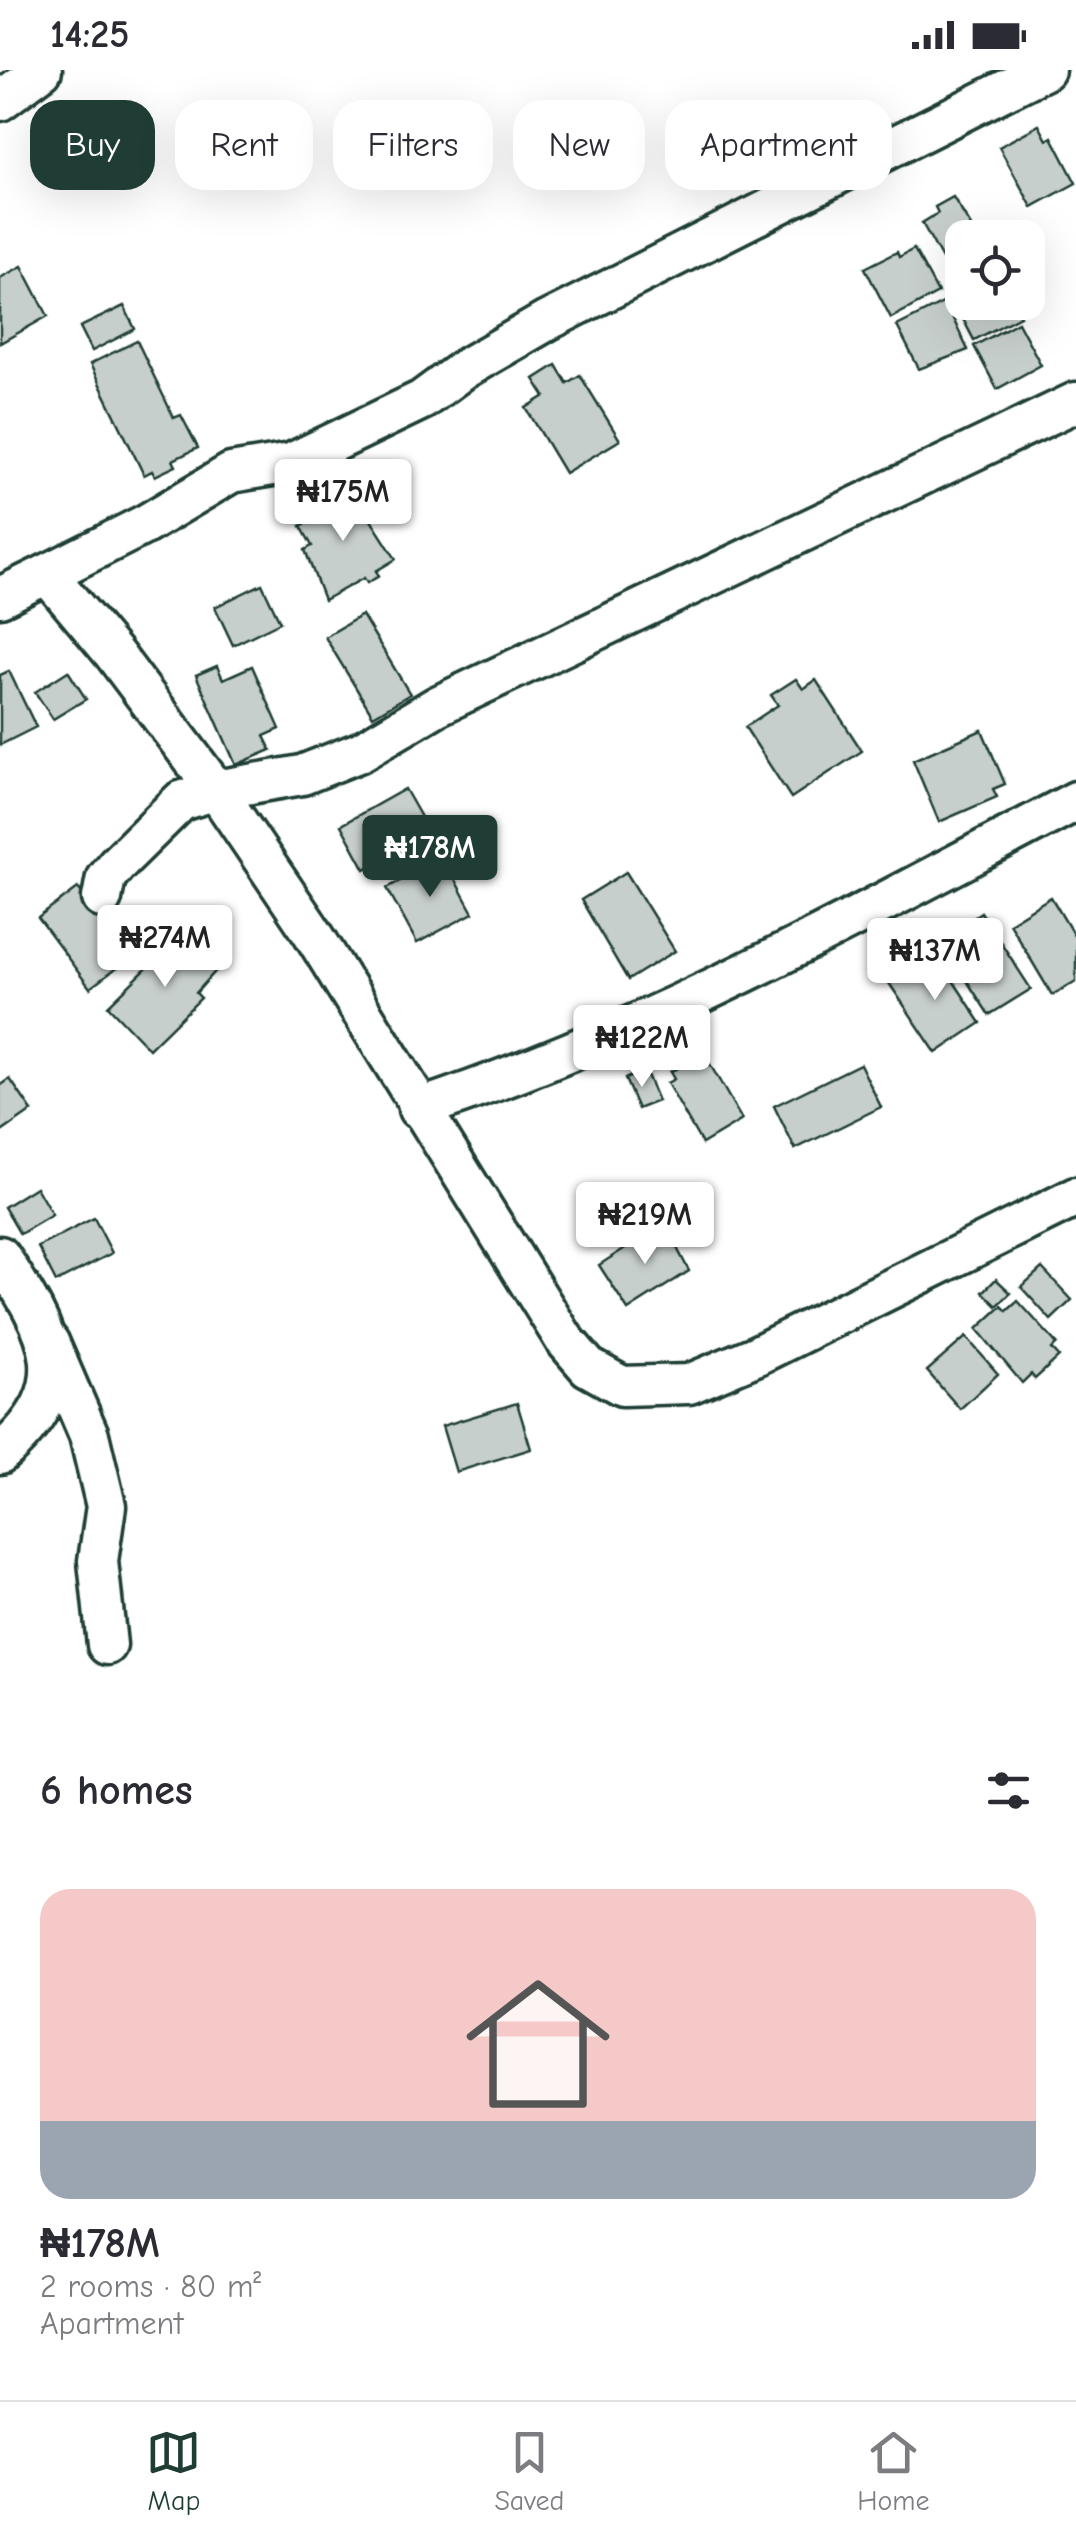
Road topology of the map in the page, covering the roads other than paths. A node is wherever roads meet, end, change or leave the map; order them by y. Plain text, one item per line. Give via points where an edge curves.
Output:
1 (42, 70) edge
2 (1045, 70) edge
3 (0, 101) edge
4 (1076, 402) edge
5 (47, 574) junction
6 (0, 596) edge
7 (216, 790) junction
8 (1076, 801) edge
9 (102, 898) dead end
10 (418, 1109) junction
11 (1076, 1197) edge
12 (0, 1256) edge
13 (50, 1342) junction
14 (0, 1454) edge
15 (107, 1645) dead end

1 - 3 street
2 - 5 street via 548,322 464,368 422,400 291,463 231,473
4 - 7 street via 437,706 360,752 302,775
5 - 6 street
5 - 7 street
7 - 9 street via 181,801 106,877
7 - 10 street via 312,932
8 - 10 street via 584,1049
10 - 11 street via 564,1339 588,1367 622,1386 689,1384
12 - 13 street
13 - 14 street via 45,1396 29,1430
13 - 15 street via 89,1435 106,1506 98,1561

